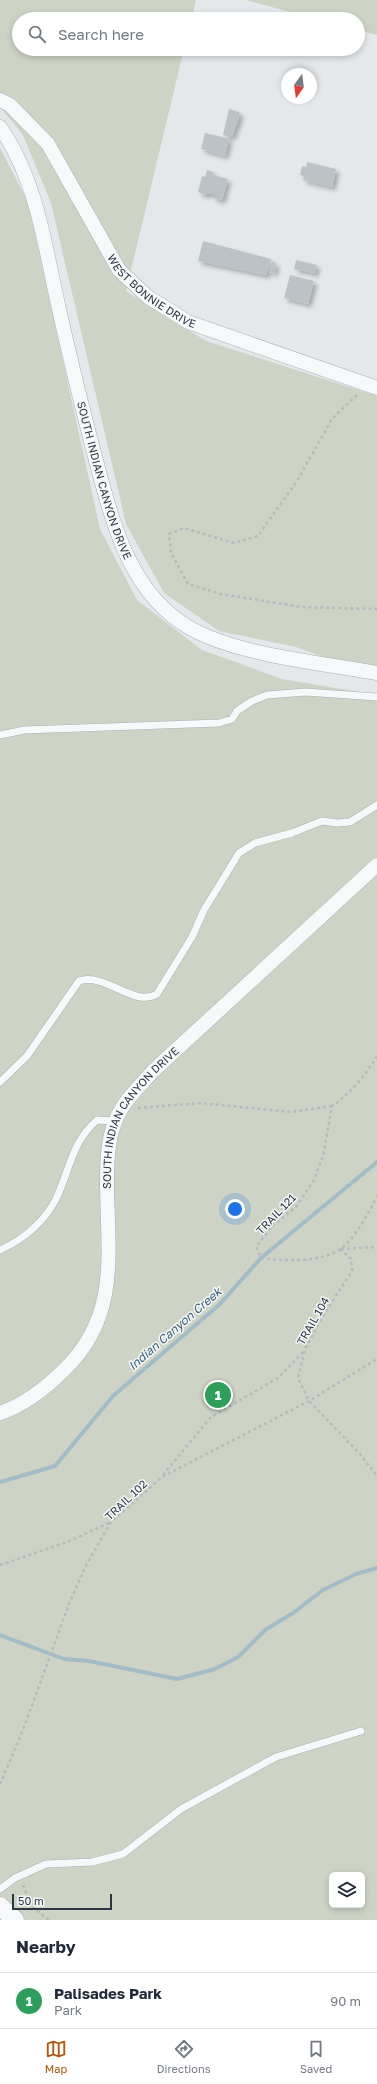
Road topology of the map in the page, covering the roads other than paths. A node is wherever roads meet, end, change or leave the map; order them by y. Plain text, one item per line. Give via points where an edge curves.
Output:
1 (0, 100) edge
2 (0, 126) edge
3 (372, 386) edge
4 (377, 673) edge
5 (377, 697) edge
6 (0, 735) edge
7 (377, 805) edge
8 (377, 865) edge
9 (0, 1082) edge
10 (115, 1121) junction
11 (0, 1250) edge
12 (0, 1413) edge
13 (361, 1731) dead end
14 (0, 1889) edge
15 (0, 1906) edge
16 (15, 1920) edge

1 - 3 street, WEST BONNIE DRIVE via 10,105 48,144 119,270 148,298 188,322
2 - 4 street, SOUTH INDIAN CANYON DRIVE via 21,162 32,194 80,401 111,517 121,545 144,585 170,615 205,636 272,654
5 - 6 lane via 306,692 267,695 237,711 232,719 219,723 24,730
7 - 9 lane via 350,822 322,821 246,847 239,853 217,887 192,937 157,994 151,998 141,998 86,978 79,980 27,1056
8 - 10 street, SOUTH INDIAN CANYON DRIVE via 153,1071 129,1097
10 - 11 lane via 97,1120 86,1130 74,1149 56,1198 44,1218 16,1243
10 - 12 street, SOUTH INDIAN CANYON DRIVE via 108,1152 108,1273 101,1315 88,1340 54,1380 33,1396
13 - 14 lane via 276,1757 181,1809 124,1854 92,1862 46,1864
15 - 16 street

